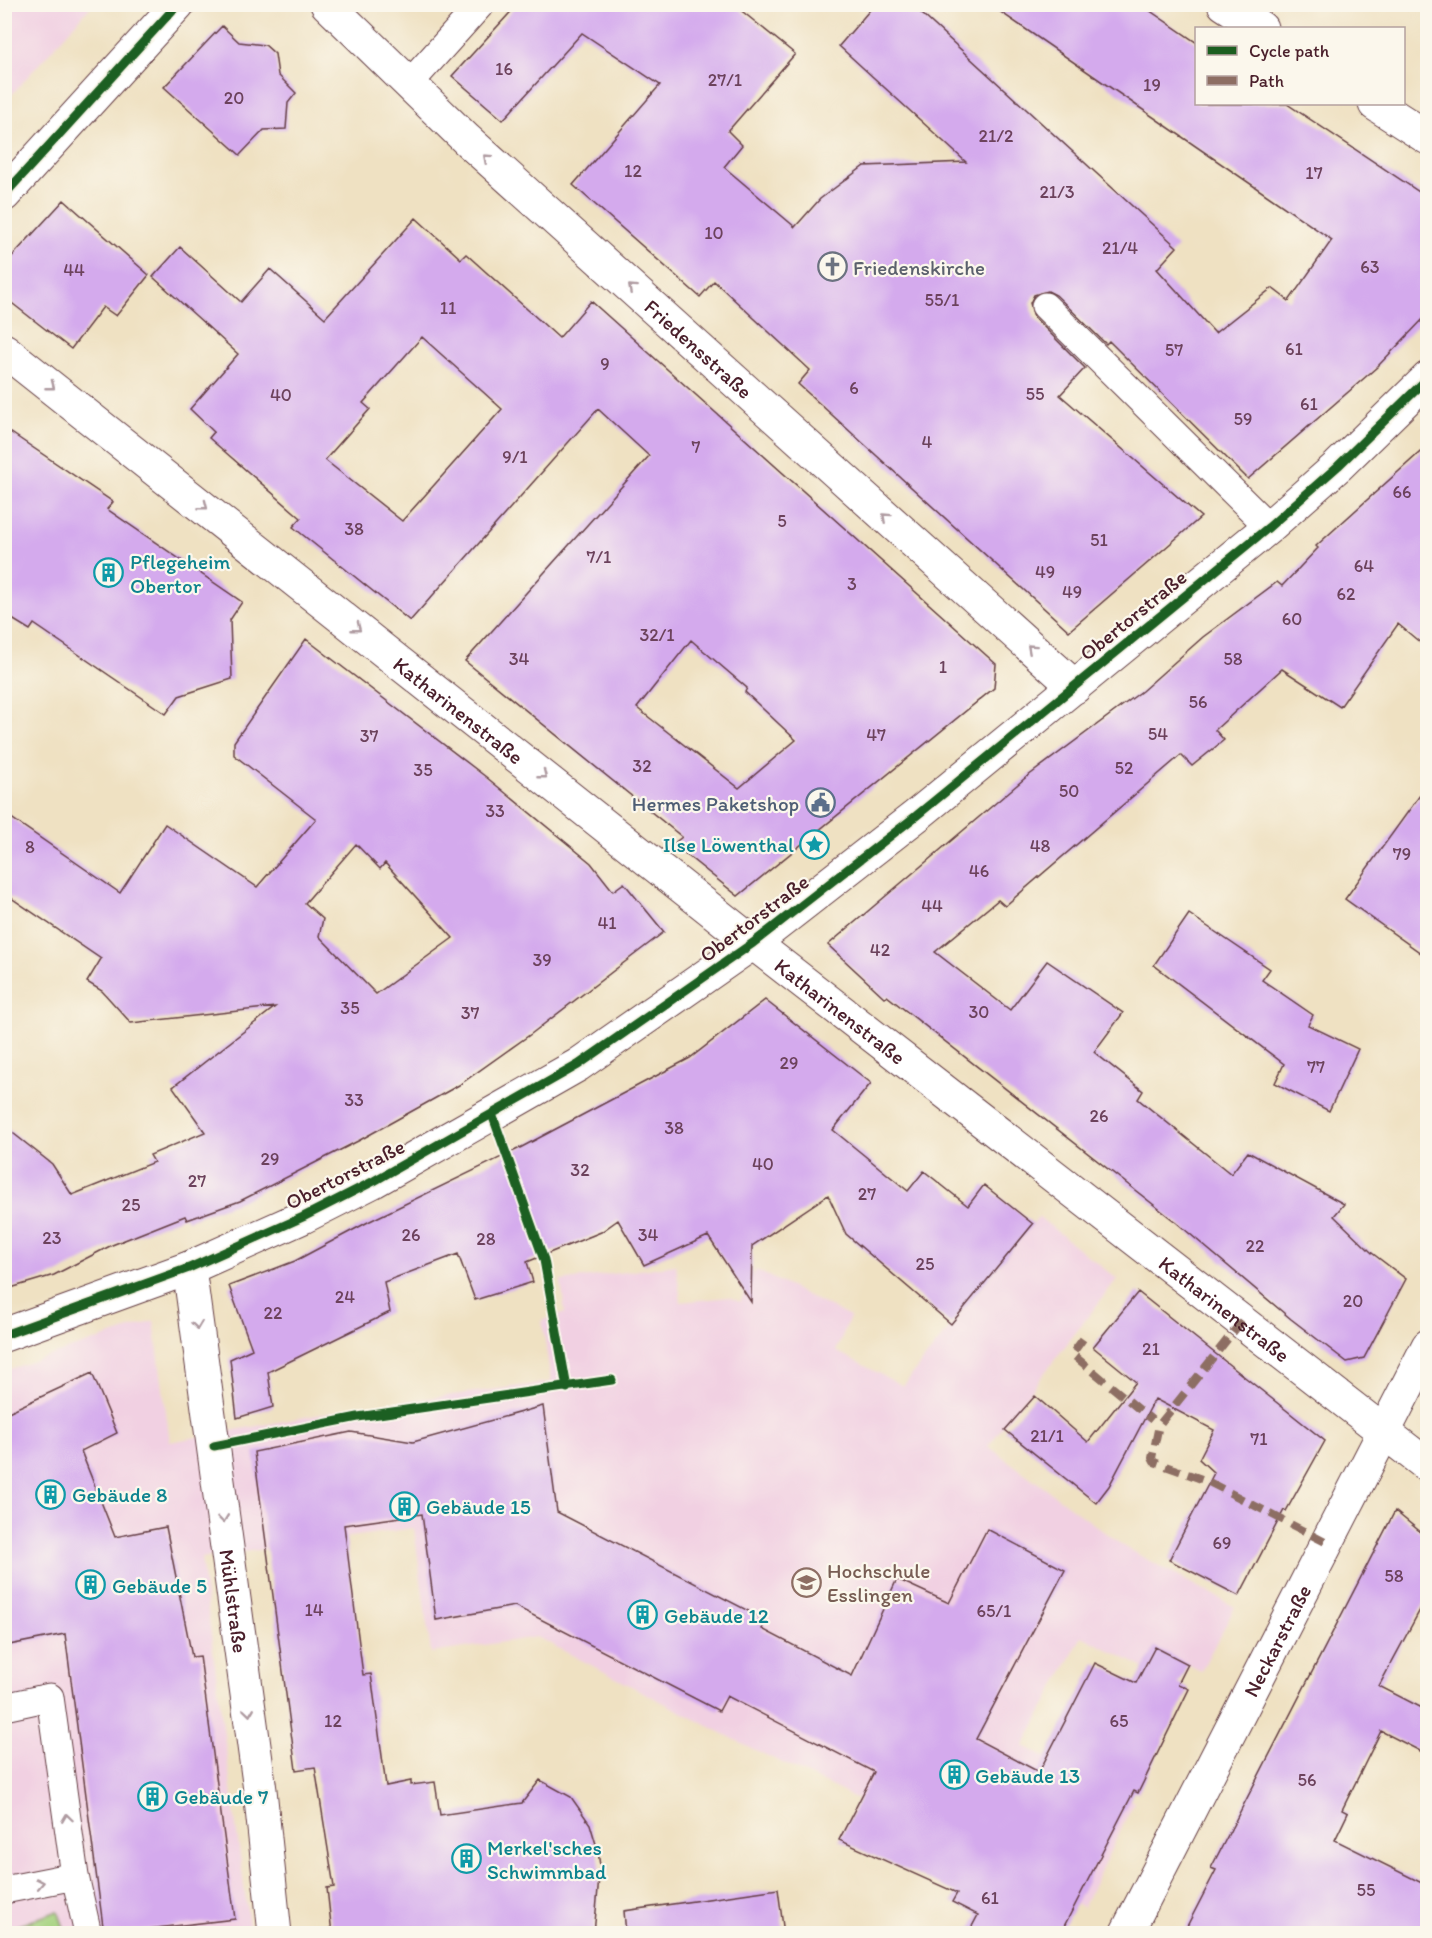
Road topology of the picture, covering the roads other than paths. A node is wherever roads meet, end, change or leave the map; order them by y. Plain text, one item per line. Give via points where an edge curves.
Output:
1 (178, 4) edge
2 (327, 4) edge
3 (481, 4) edge
4 (1224, 4) edge
5 (1259, 27) edge
6 (409, 84) junction
7 (1377, 105) edge
8 (1428, 138) edge
9 (4, 195) edge
10 (1045, 306) dead end
11 (4, 350) edge
12 (1428, 378) edge
13 (1269, 527) junction
14 (1075, 687) junction
15 (753, 943) junction
16 (189, 1268) junction
17 (4, 1335) edge
18 (1428, 1346) edge
19 (1384, 1431) junction
20 (1428, 1466) edge
21 (4, 1707) edge
22 (75, 1876) junction
23 (4, 1890) edge
24 (88, 1934) edge
25 (275, 1934) edge
26 (1126, 1934) edge

1 - 9 street
2 - 6 street, Friedensstraße
3 - 6 lane
4 - 5 street
14 -> 6 street, Friedensstraße
7 - 8 street
10 - 13 lane
11 -> 15 street, Katharinenstraße
12 - 13 street, Obertorstraße
13 - 14 street, Obertorstraße
14 - 15 street, Obertorstraße
15 - 16 street, Obertorstraße via 568,1071 374,1181
15 - 19 street, Katharinenstraße
16 - 17 street, Obertorstraße
16 -> 25 street, Mühlstraße via 260,1790
18 - 19 street, Neckarstraße
19 - 20 street, Katharinenstraße
19 - 26 street, Neckarstraße
22 -> 21 lane via 50,1698
23 -> 22 lane
22 - 24 lane

